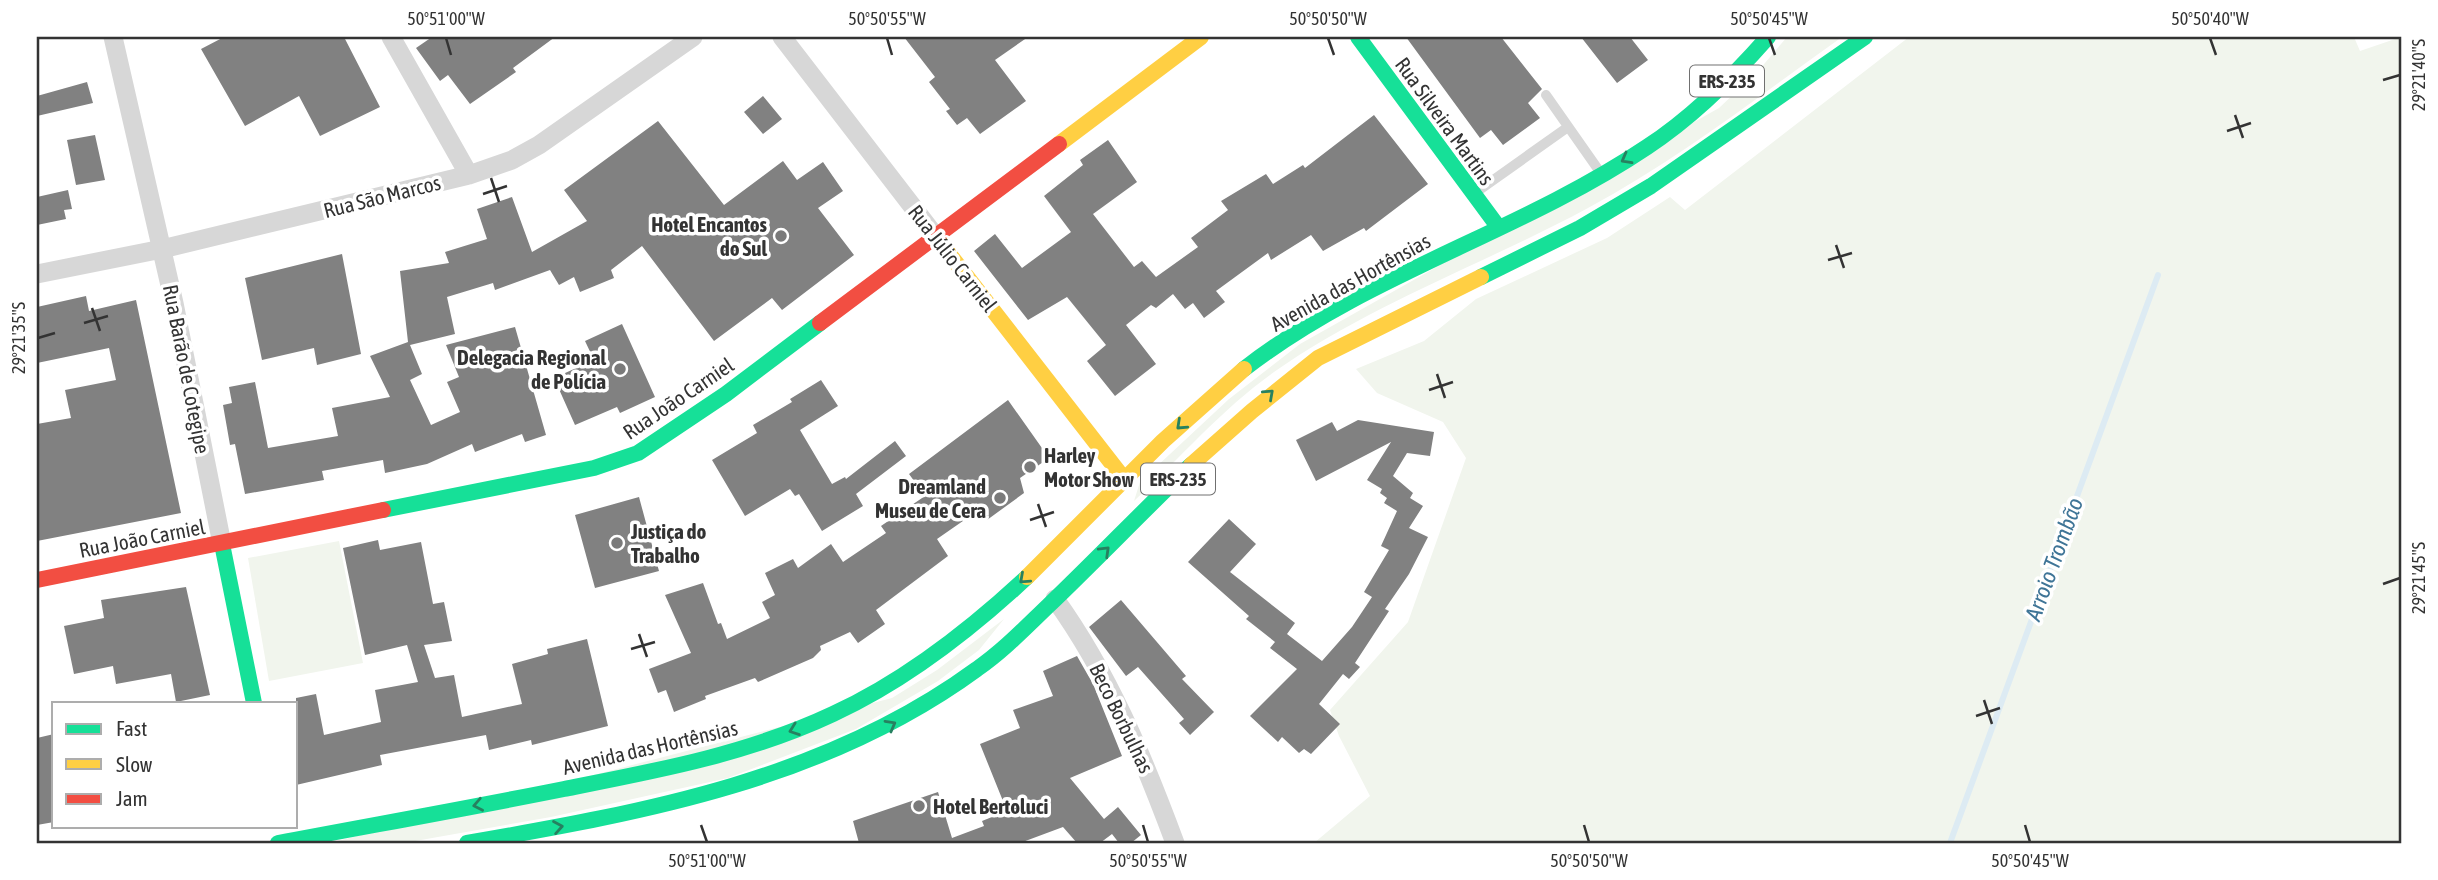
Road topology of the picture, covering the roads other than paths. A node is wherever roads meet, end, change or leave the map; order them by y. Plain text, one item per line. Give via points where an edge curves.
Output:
1 (113, 37) edge
2 (391, 37) edge
3 (693, 37) edge
4 (782, 37) edge
5 (1201, 37) edge
6 (1358, 37) edge
7 (1768, 37) edge
8 (1865, 37) edge
9 (1546, 95) dead end
10 (1568, 127) junction
11 (1601, 173) junction
12 (469, 175) junction
13 (1472, 195) junction
14 (1499, 228) junction
15 (936, 237) junction
16 (163, 249) junction
17 (37, 274) edge
18 (1124, 479) junction
19 (222, 544) junction
20 (37, 580) edge
21 (1055, 599) junction
22 (1010, 643) junction
23 (254, 702) edge
24 (277, 843) edge
25 (467, 843) edge
26 (1175, 843) edge

1 - 16 street, Rua Barão de Cotegipe
2 - 12 street
3 - 12 street, Rua São Marcos via 539,145
4 - 15 street, Rua Júlio Carniel
5 - 15 main road, Rua João Carniel
6 - 13 main road, Rua Silveira Martins
7 -> 11 main road, Avenida das Hortênsias / ERS-235 via 1683,121
21 -> 8 main road, ERS-235 via 1210,447 1318,358 1580,228 1651,186
9 - 10 lane
10 - 11 lane
10 - 13 lane
11 - 14 main road, Avenida das Hortênsias / ERS-235
12 - 16 street, Rua São Marcos
13 - 14 main road, Rua Silveira Martins
14 -> 18 main road, Avenida das Hortênsias / ERS-235 via 1290,335 1246,367
15 - 18 main road, Rua Júlio Carniel
15 - 19 main road, Rua João Carniel via 726,394 638,453 594,468
16 - 17 street, Rua São Marcos
16 - 19 street, Rua Barão de Cotegipe
18 - 22 main road via 1127,504 1040,599
18 -> 24 main road, Avenida das Hortênsias / ERS-235 via 1027,577 964,632 880,689 813,723 674,767
19 - 20 main road, Rua João Carniel
19 - 23 main road, Rua Barão de Cotegipe
21 - 22 main road, ERS-235
21 - 26 street, Beco Borbulhas via 1127,720
25 -> 22 main road, ERS-235 via 628,814 749,785 805,766 920,709

